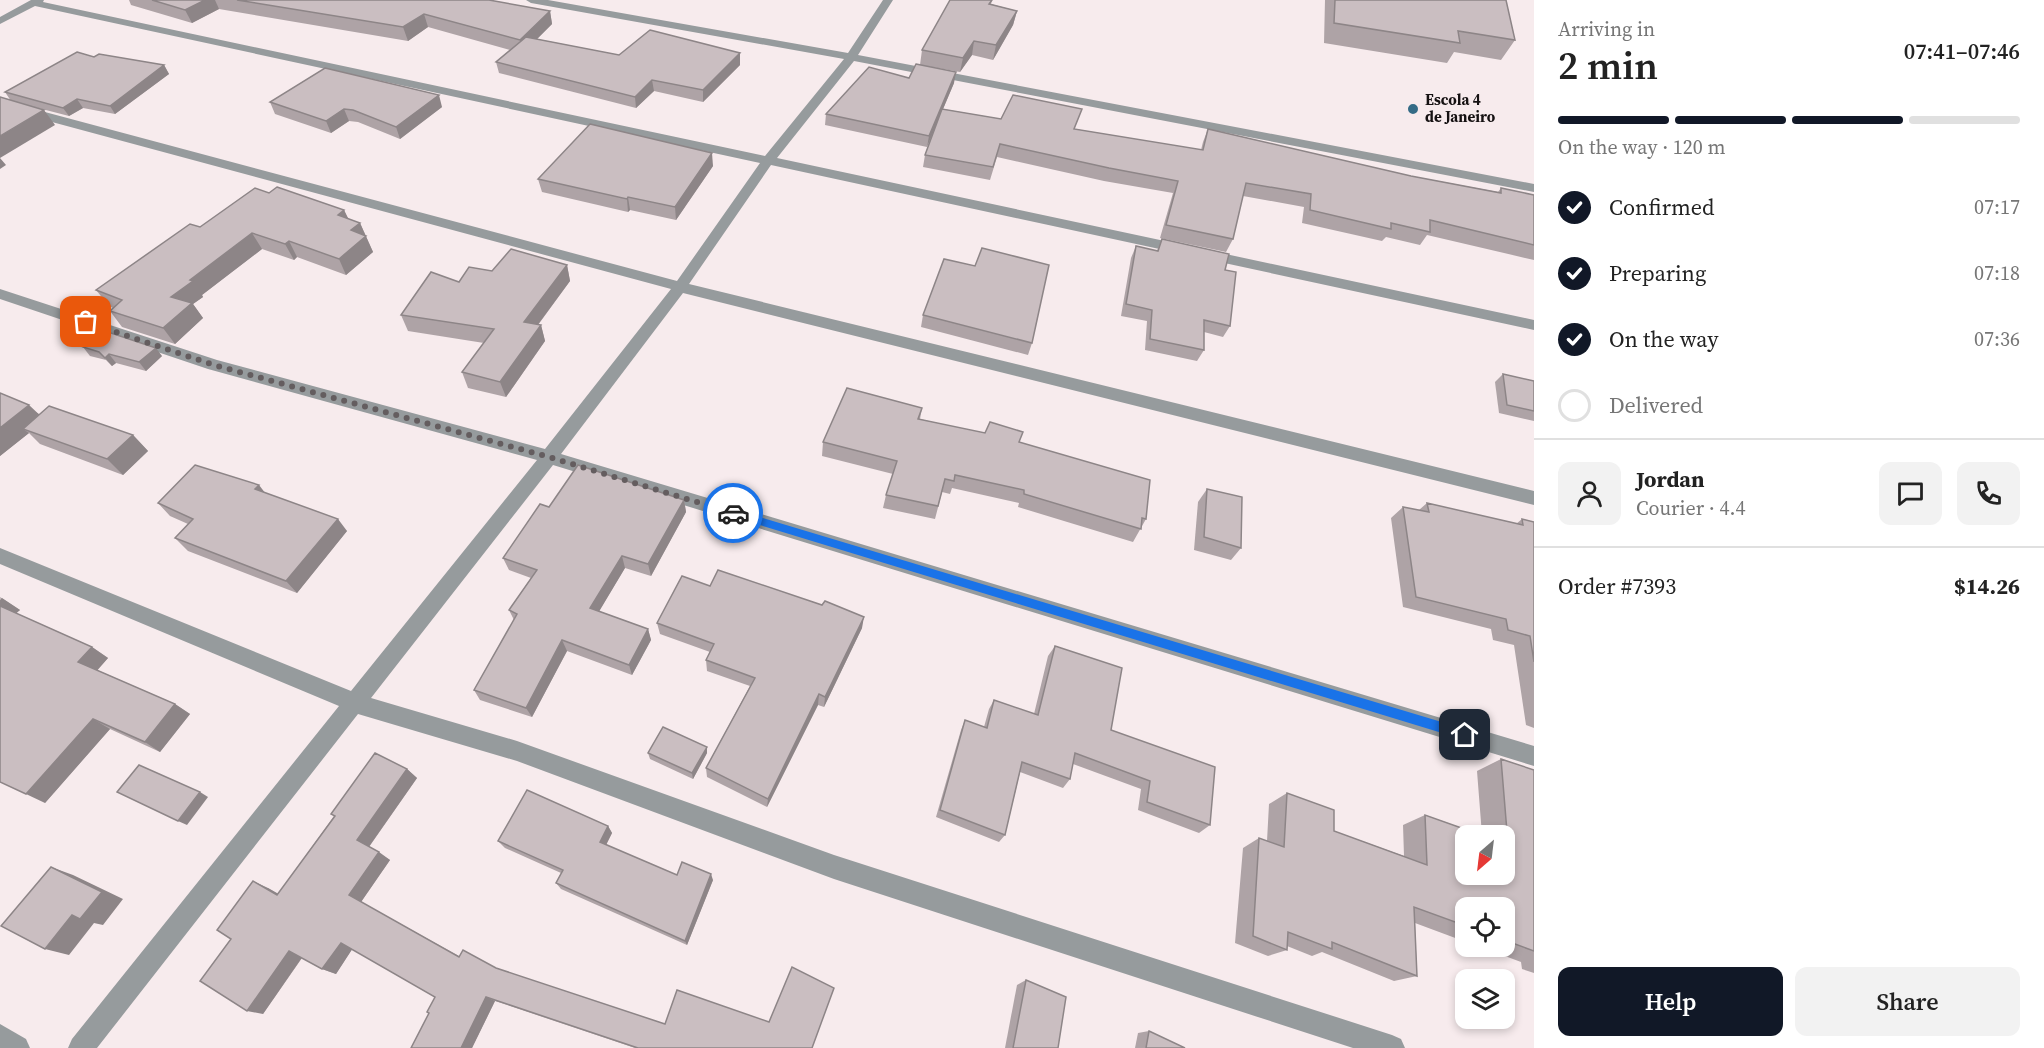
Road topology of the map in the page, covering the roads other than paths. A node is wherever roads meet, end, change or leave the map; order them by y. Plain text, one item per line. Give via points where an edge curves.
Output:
1 (531, 0) edge
2 (888, 0) edge
3 (37, 2) edge
4 (0, 21) edge
5 (851, 57) junction
6 (0, 105) edge
7 (768, 161) junction
8 (1534, 188) edge
9 (680, 287) junction
10 (0, 294) edge
11 (1534, 325) edge
12 (549, 457) junction
13 (1534, 498) edge
14 (0, 556) edge
15 (356, 703) junction
16 (1534, 756) edge
17 (0, 1037) edge
18 (17, 1048) edge
19 (81, 1048) edge
20 (1392, 1048) edge

1 - 5 street
2 - 5 street
3 - 4 street
3 - 7 street
5 - 7 street
5 - 8 street
6 - 9 street
7 - 9 street
7 - 11 street
9 - 12 street
9 - 13 street
10 - 12 street via 214,365
12 - 15 street
12 - 16 street
14 - 15 street
15 - 19 street
15 - 20 street via 517,751 834,867
17 - 18 street

